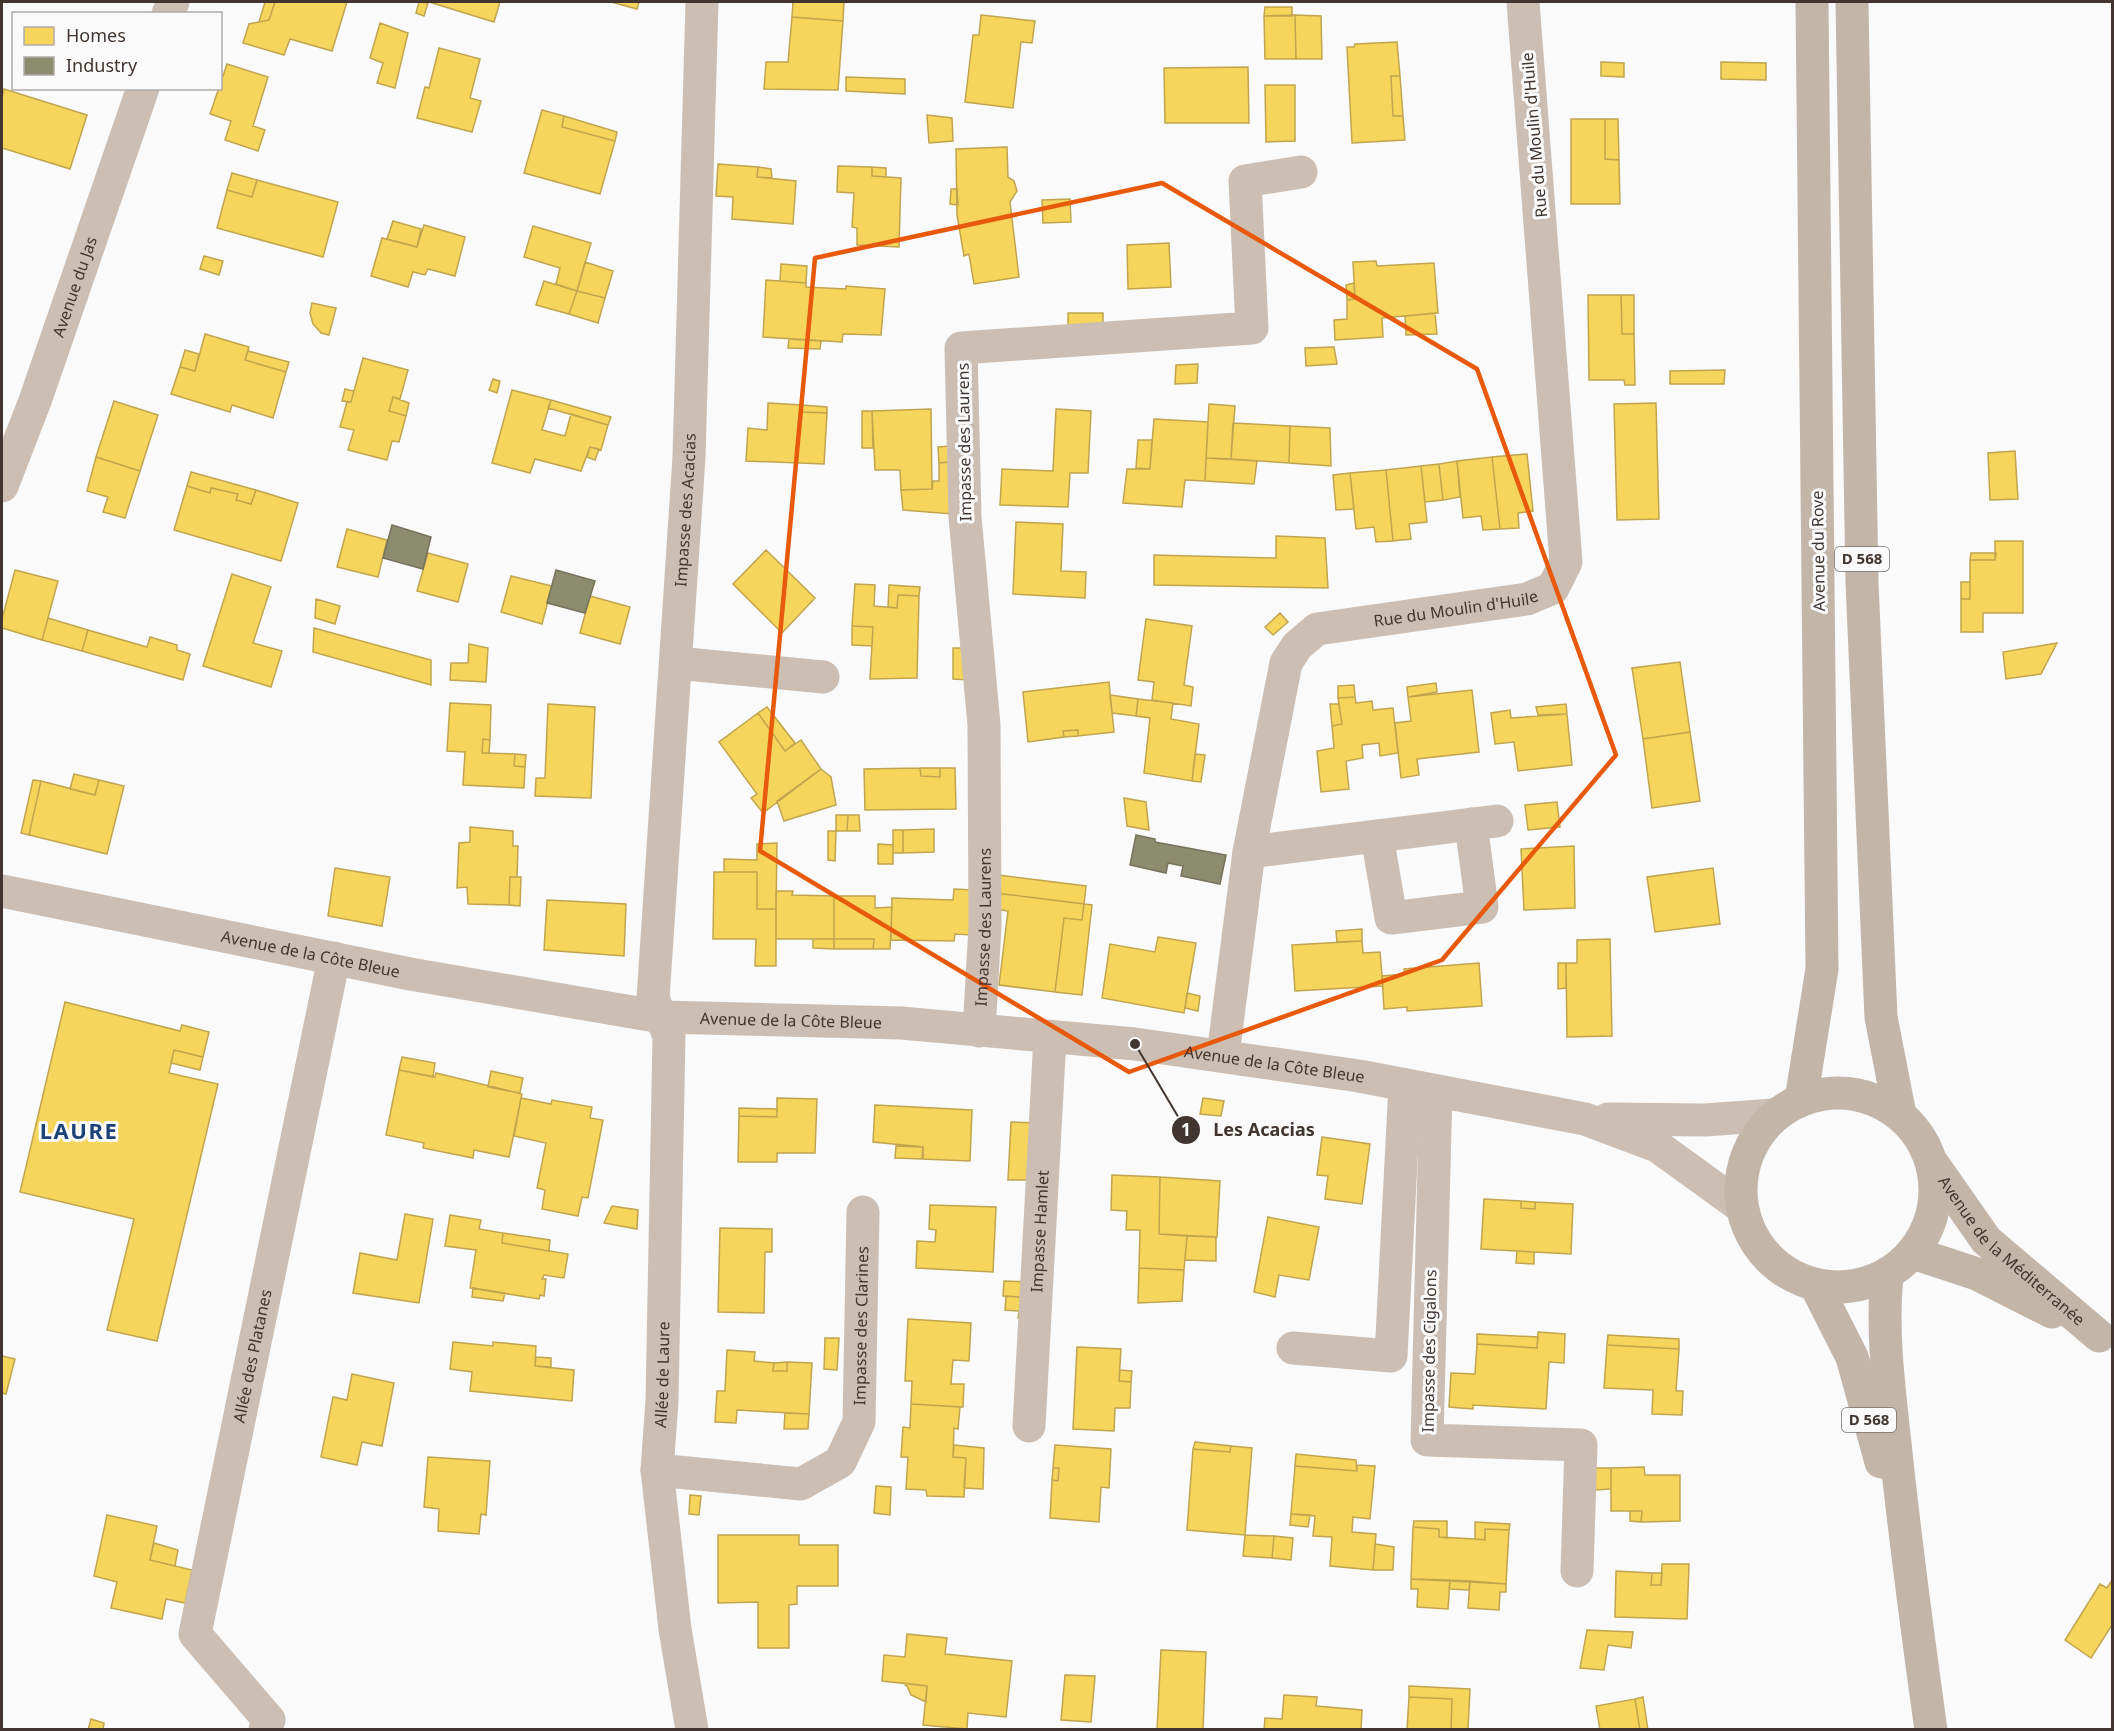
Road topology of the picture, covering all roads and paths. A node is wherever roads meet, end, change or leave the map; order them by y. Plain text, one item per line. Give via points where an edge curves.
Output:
1 (702, 2) edge
2 (1523, 2) edge
3 (1812, 2) edge
4 (1852, 2) edge
5 (142, 90) edge
6 (1301, 172) dead end
7 (2, 486) edge
8 (676, 663) junction
9 (823, 677) dead end
10 (1377, 836) junction
11 (1249, 852) junction
12 (2, 891) edge
13 (334, 958) junction
14 (661, 1017) junction
15 (979, 1031) junction
16 (1050, 1037) junction
17 (1223, 1055) junction
18 (1405, 1085) junction
19 (1436, 1091) junction
20 (1788, 1107) junction
21 (1900, 1115) junction
22 (1585, 1119) junction
23 (1931, 1161) junction
24 (1740, 1206) junction
25 (863, 1212) dead end
26 (1913, 1253) junction
27 (1887, 1276) junction
28 (1816, 1286) junction
29 (2106, 1340) edge
30 (1293, 1348) dead end
31 (1029, 1426) dead end
32 (657, 1470) junction
33 (1907, 1559) junction
34 (1577, 1571) dead end
35 (265, 1730) edge
36 (692, 1730) edge
37 (1930, 1730) edge

1 - 8 street, Impasse des Acacias via 689,457
2 - 11 street, Rue du Moulin d'Huile via 1566,562 1553,588 1527,599 1317,629 1297,646 1286,663
3 - 20 main road, Avenue du Rove / D 568 via 1822,969
4 - 21 main road, D 568 via 1862,583 1881,1017
5 - 7 street, Avenue du Jas via 35,402
6 - 15 street, Impasse des Laurens via 1245,181 1252,327 961,348 965,517 984,725 985,927
8 - 9 street
8 - 14 street, Impasse des Acacias via 653,999
10 - 10 street via 1484,822 1482,908 1391,918
10 - 11 street
11 - 17 street, Rue du Moulin d'Huile
12 - 13 street, Avenue de la Côte Bleue
13 - 14 street, Avenue de la Côte Bleue
13 - 35 street, Allée des Platanes via 195,1634 268,1719
14 - 15 street, Avenue de la Côte Bleue via 901,1023
14 - 32 street, Allée de Laure via 669,1036 662,1401
15 - 16 street, Avenue de la Côte Bleue
16 - 17 street, Avenue de la Côte Bleue
16 - 31 street, Impasse Hamlet
17 - 18 street, Avenue de la Côte Bleue
18 - 19 street, Avenue de la Côte Bleue
18 - 30 street via 1391,1356
19 - 22 street, Avenue de la Côte Bleue
19 - 34 street, Impasse des Cigalons via 1427,1440 1581,1445
20 - 21 main road via 1835,1093 1869,1098
20 - 22 street, Avenue de la Côte Bleue via 1705,1120
20 - 24 main road via 1754,1139 1742,1167
21 - 23 main road via 1919,1136
22 - 24 street, Avenue de la Côte Bleue via 1657,1146
23 - 26 main road via 1935,1194 1929,1225
23 - 29 main road, Avenue de la Méditerranée via 1986,1240
24 - 28 main road via 1754,1242 1781,1270
25 - 32 street, Impasse des Clarines via 859,1422 840,1462 801,1484
26 - 27 main road
26 - 29 main road, Avenue de la Méditerranée via 1977,1274
27 - 28 main road via 1854,1287
27 - 33 main road, D 568 via 1884,1323
28 - 33 main road, D 568 via 1852,1357
32 - 36 street, Allée de Laure via 675,1629
33 - 37 main road, D 568

